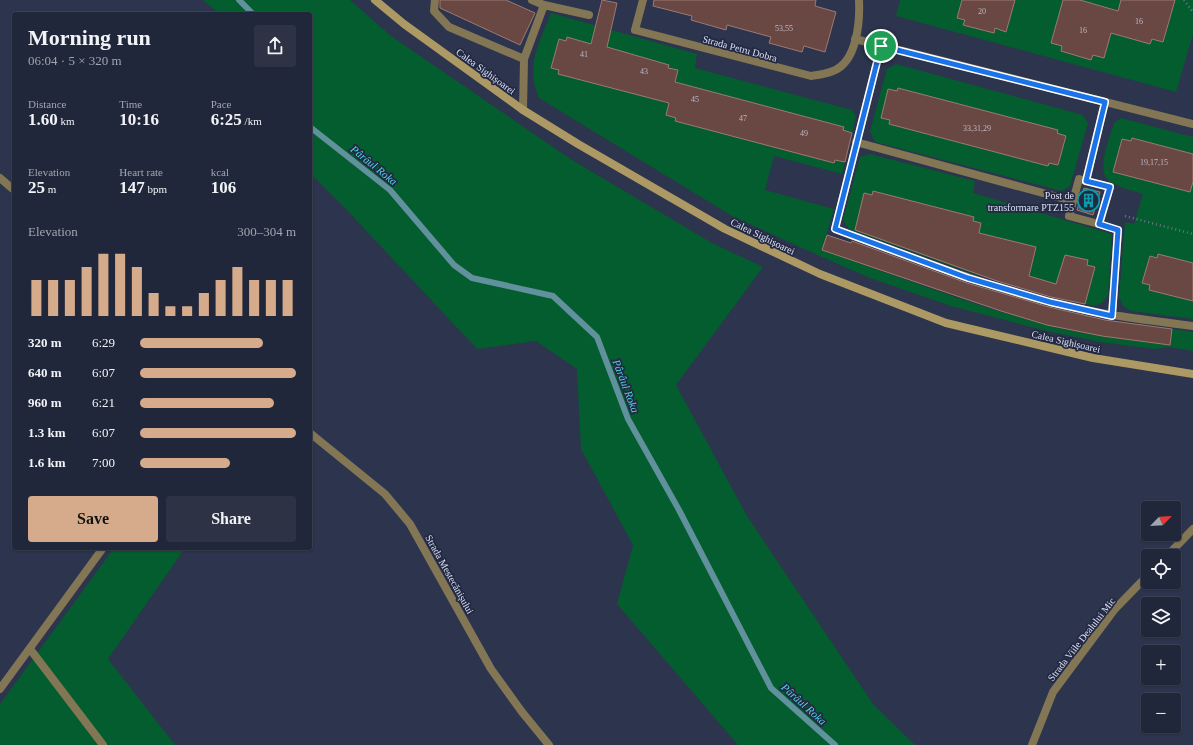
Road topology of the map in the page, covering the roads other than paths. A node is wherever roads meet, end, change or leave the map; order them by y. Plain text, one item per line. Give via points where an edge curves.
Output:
1 (375, 0) edge
2 (435, 0) edge
3 (532, 0) edge
4 (643, 0) edge
5 (859, 0) edge
6 (544, 5) junction
7 (589, 15) dead end
8 (855, 40) junction
9 (881, 46) junction
10 (524, 60) junction
11 (1105, 102) junction
12 (523, 110) junction
13 (1193, 124) edge
14 (856, 142) junction
15 (0, 178) edge
16 (1086, 181) junction
17 (12, 188) edge
18 (1072, 201) junction
19 (1099, 224) junction
20 (1112, 316) junction
21 (1193, 326) edge
22 (1193, 374) edge
23 (312, 435) edge
24 (1193, 529) edge
25 (1174, 549) edge
26 (102, 550) edge
27 (1141, 582) edge
28 (30, 649) junction
29 (0, 689) edge
30 (103, 745) edge
31 (550, 745) edge
32 (1032, 745) edge

1 - 12 main road, Calea Sighișoarei
2 - 10 street via 434,11 449,27
3 - 6 street
4 - 8 street, Strada Petru Dobra via 635,30 811,76 834,71 849,58
5 - 8 street, Strada Petru Dobra
6 - 7 street
6 - 10 street
8 - 9 street
9 - 11 street
9 - 14 street
10 - 12 street
11 - 13 street
11 - 16 street
12 - 22 main road, Calea Sighișoarei via 725,229 820,274 946,322 1093,358
14 - 18 street
14 - 20 street via 835,229 968,278 1050,302
15 - 17 street
16 - 18 street via 1079,179
16 - 19 street via 1110,187
18 - 19 street via 1069,216
19 - 20 street via 1118,230
20 - 21 street
23 - 31 street, Strada Mestecănișului via 385,494 410,524 491,669
24 - 25 street
26 - 28 street
27 - 32 street, Strada Viile Dealului Mic via 1114,610 1053,692
28 - 29 street
28 - 30 street

